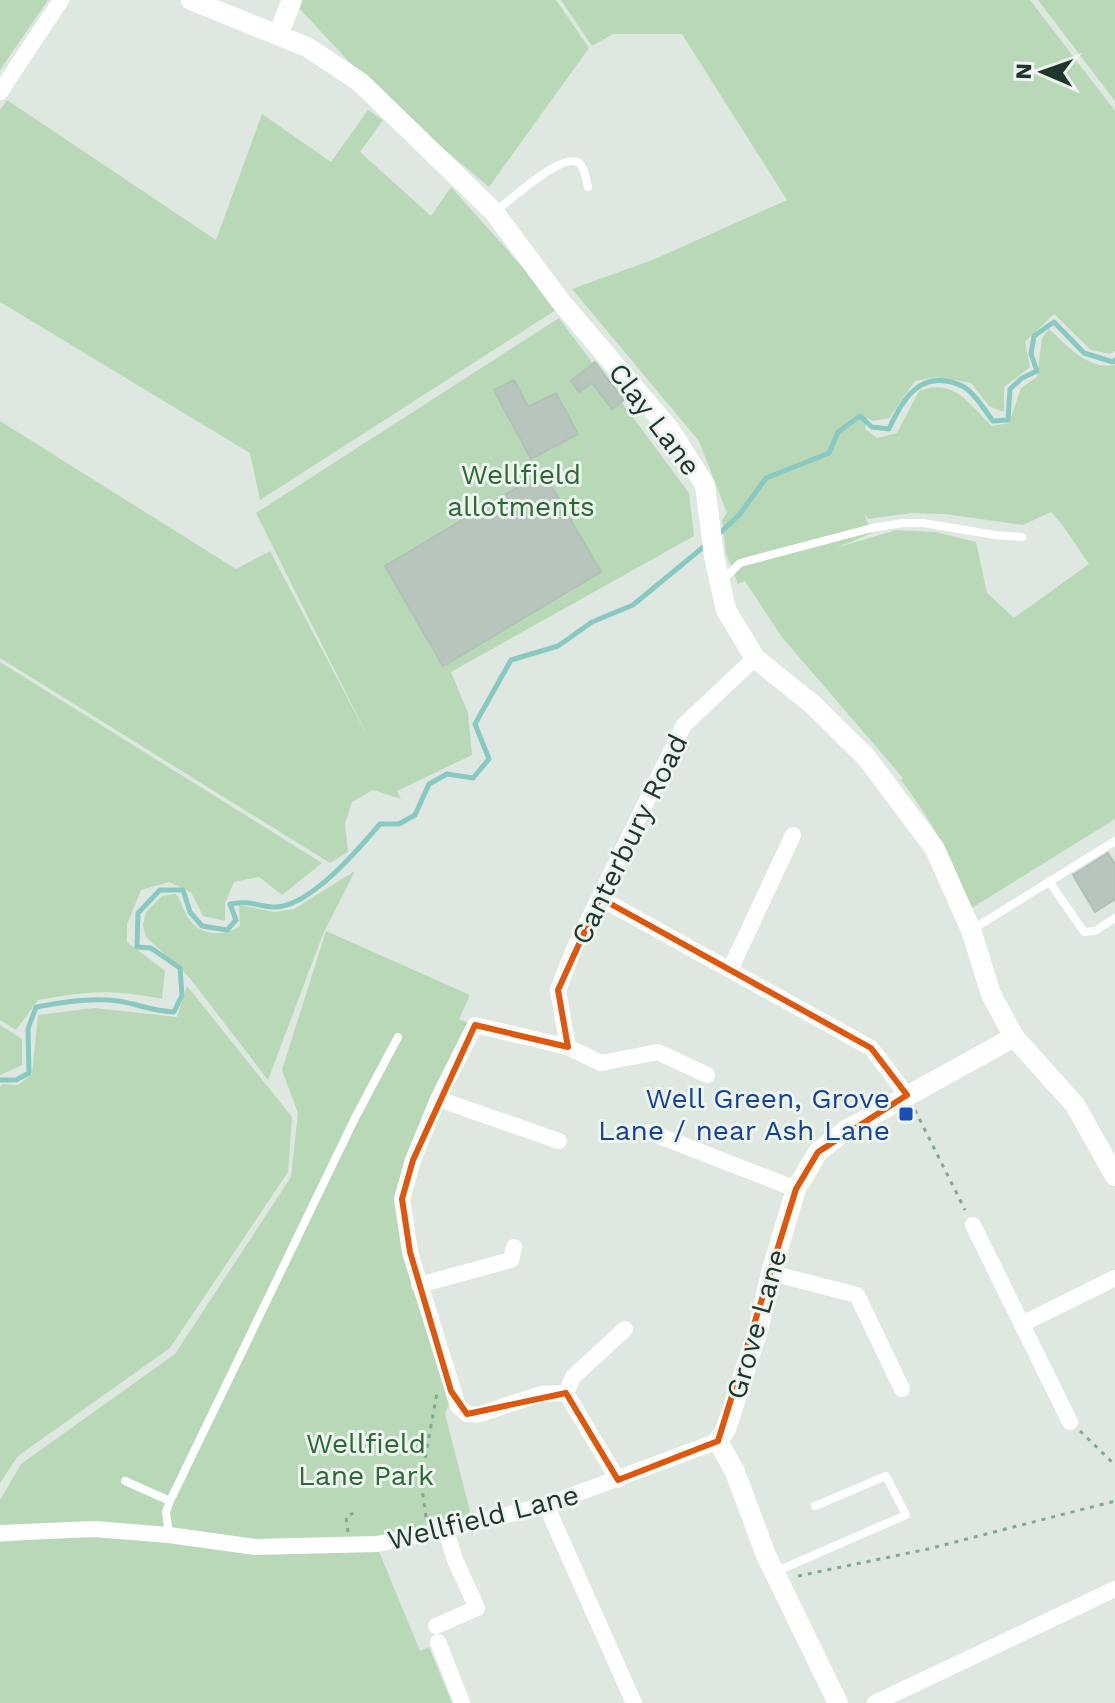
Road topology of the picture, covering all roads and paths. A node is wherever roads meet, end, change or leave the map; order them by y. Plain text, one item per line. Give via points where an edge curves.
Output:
1 (61, 0) edge
2 (191, 0) edge
3 (292, 0) edge
4 (278, 35) junction
5 (0, 92) edge
6 (588, 187) dead end
7 (494, 212) junction
8 (1022, 537) dead end
9 (720, 583) junction
10 (755, 658) junction
11 (793, 835) dead end
12 (1115, 841) edge
13 (1049, 881) junction
14 (600, 898) junction
15 (1115, 918) edge
16 (971, 930) junction
17 (730, 970) junction
18 (398, 1037) dead end
19 (1014, 1037) junction
20 (568, 1047) junction
21 (707, 1075) dead end
22 (907, 1095) junction
23 (438, 1099) junction
24 (649, 1132) dead end
25 (559, 1141) dead end
26 (1115, 1176) edge
27 (796, 1189) junction
28 (973, 1225) joint
29 (514, 1247) dead end
30 (771, 1273) junction
31 (1115, 1278) edge
32 (419, 1285) junction
33 (1024, 1323) junction
34 (625, 1329) dead end
35 (902, 1389) dead end
36 (451, 1391) junction
37 (566, 1393) junction
38 (1070, 1422) joint
39 (718, 1441) junction
40 (1115, 1465) edge
41 (618, 1480) junction
42 (125, 1481) dead end
43 (170, 1501) junction
44 (1115, 1501) edge
45 (546, 1505) junction
46 (815, 1506) dead end
47 (353, 1513) dead end
48 (426, 1519) dead end
49 (446, 1530) junction
50 (0, 1533) edge
51 (357, 1533) dead end
52 (169, 1535) junction
53 (777, 1577) junction
54 (1115, 1589) edge
55 (462, 1703) edge
56 (634, 1703) edge
57 (838, 1703) edge
58 (875, 1703) edge

1 - 5 street
2 - 4 street, Clay Lane
3 - 4 street
4 - 7 street, Clay Lane via 360,82
6 - 7 lane via 583,168 569,160
7 - 9 street, Clay Lane via 561,302 670,430 705,485
8 - 9 lane via 903,523 740,563
9 - 10 street, Clay Lane via 726,610
10 - 14 street, Canterbury Road via 684,725
10 - 16 street, Clay Lane via 866,757 935,849
11 - 17 street
12 - 13 lane
13 - 15 lane via 1084,932
13 - 16 lane
14 - 17 street
14 - 20 street, Canterbury Road via 558,990
16 - 19 street, Clay Lane via 991,994
17 - 22 street via 871,1048
18 - 43 lane
19 - 22 street, Grove Lane
19 - 26 street, Clay Lane via 1075,1105
20 - 21 street via 601,1063 658,1052
20 - 23 street via 475,1025
22 - 27 street, Grove Lane via 818,1152
22 - 28 path
23 - 25 street
23 - 32 street via 402,1199
24 - 27 street
27 - 30 street, Grove Lane
28 - 33 street
29 - 32 street via 511,1260
30 - 35 street via 857,1295
30 - 39 street, Grove Lane via 758,1330
31 - 33 street
32 - 36 street
33 - 38 street
34 - 37 street via 573,1377
36 - 37 street via 458,1406 477,1415 541,1394
36 - 48 path via 437,1393 421,1481
37 - 41 street
38 - 40 path
39 - 41 street, Wellfield Lane
39 - 53 street
41 - 45 street, Wellfield Lane
42 - 43 lane
43 - 52 lane
44 - 53 path via 928,1549
45 - 49 street, Wellfield Lane
45 - 56 street
46 - 53 lane via 886,1476 906,1515
47 - 51 path via 346,1517 348,1533
49 - 52 street, Wellfield Lane via 377,1544 255,1547
49 - 55 street via 477,1608 437,1634
50 - 52 street, Wellfield Lane via 94,1529
53 - 57 street
54 - 58 street

